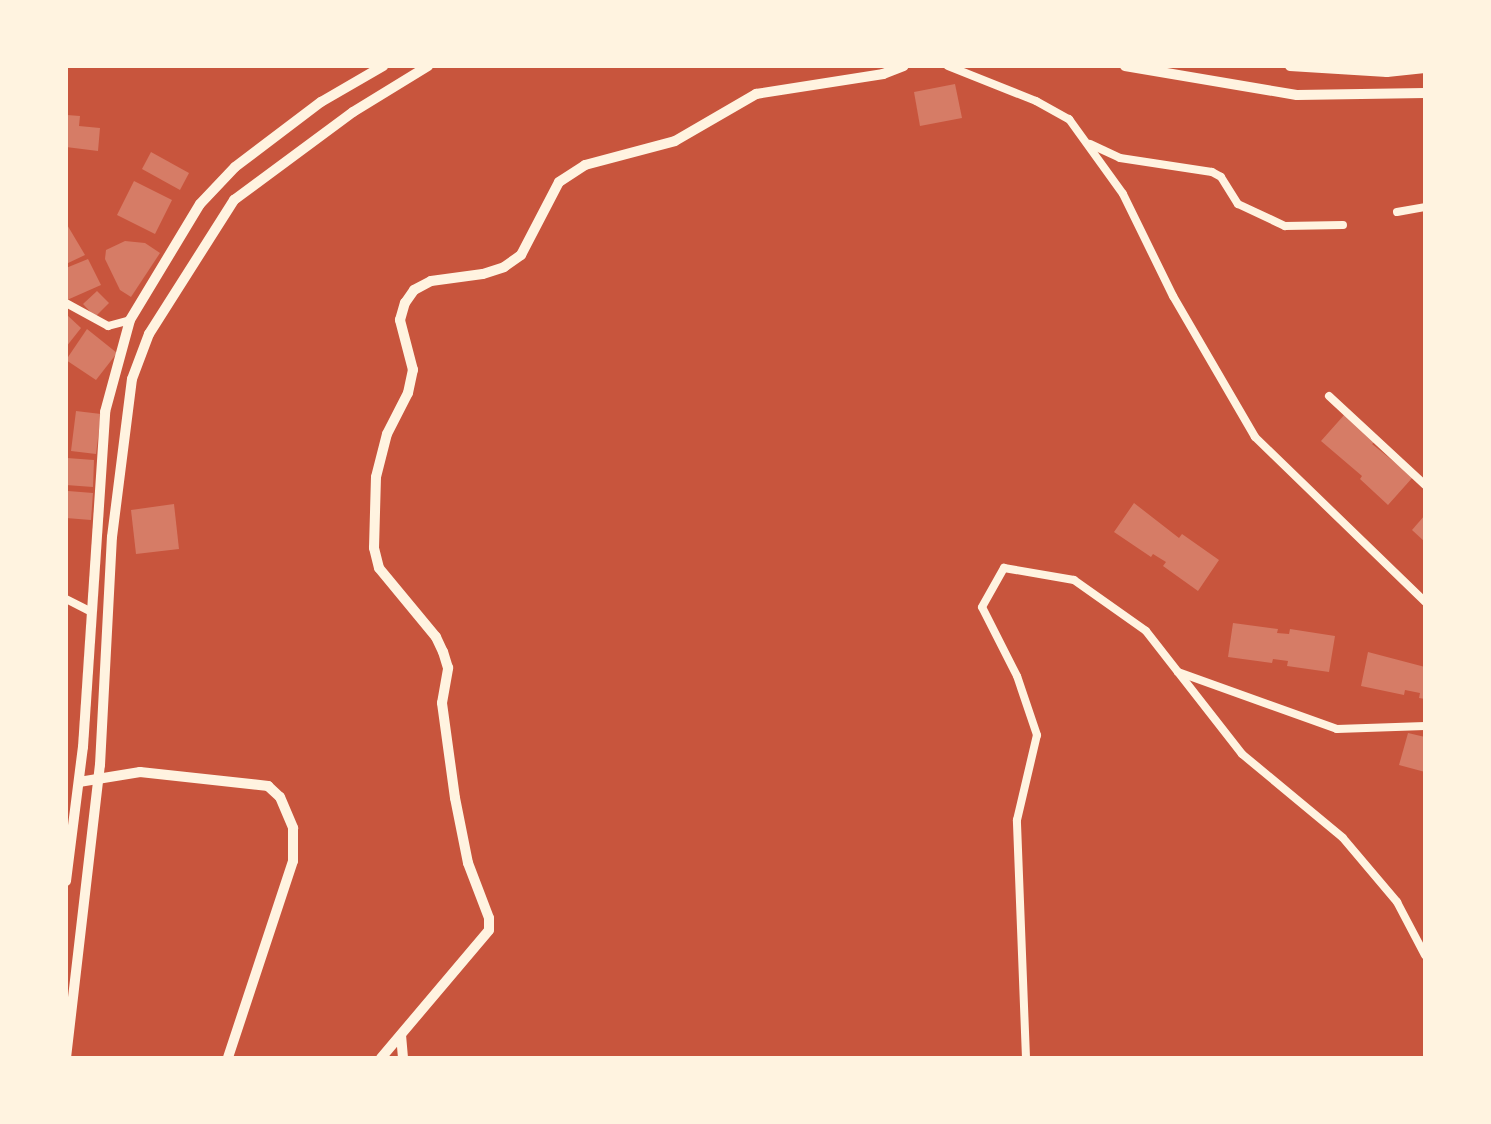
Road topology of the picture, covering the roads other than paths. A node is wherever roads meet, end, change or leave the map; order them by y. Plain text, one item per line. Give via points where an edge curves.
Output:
1 (383, 66) edge
2 (428, 66) edge
3 (904, 66) edge
4 (948, 66) edge
5 (1125, 66) edge
6 (1290, 66) edge
7 (1410, 68) edge
8 (1425, 68) edge
9 (1425, 93) edge
10 (1089, 144) junction
11 (1425, 207) edge
12 (1397, 212) dead end
13 (1343, 225) dead end
14 (66, 303) edge
15 (130, 320) junction
16 (1329, 396) dead end
17 (1425, 485) edge
18 (66, 599) edge
19 (1425, 602) edge
20 (92, 612) junction
21 (1178, 672) junction
22 (1425, 726) edge
23 (99, 777) junction
24 (79, 782) junction
25 (66, 881) edge
26 (1425, 955) edge
27 (401, 1035) junction
28 (66, 1058) edge
29 (228, 1058) edge
30 (381, 1058) edge
31 (403, 1058) edge
32 (1026, 1058) edge

1 - 15 street via 321,102 235,167 200,204
2 - 23 street via 353,112 234,200 149,334 123,425
3 - 27 street via 756,94 675,141 585,165 559,182 521,255 483,274 431,281 414,290 405,303 400,320 413,370 376,477 374,548 379,568 436,637 448,668 442,703 455,798 489,930
4 - 10 street via 1069,119
5 - 9 street via 1297,95
6 - 7 street
7 - 8 street
10 - 13 street via 1120,158 1212,172 1238,204 1285,226
10 - 19 street via 1123,194 1179,308 1255,437
11 - 12 street
14 - 15 street via 108,326
15 - 20 street via 105,412
16 - 17 street
18 - 20 street
20 - 24 street
21 - 22 street via 1337,729
21 - 26 street via 1242,754 1343,838 1397,902
21 - 32 street via 1146,631 1074,580 1004,568 982,607 1017,676 1037,735 1017,820
23 - 24 street
23 - 28 street
23 - 29 street via 140,772 248,783 268,786 280,797 293,828 293,861
24 - 25 street
27 - 30 street
27 - 31 street

